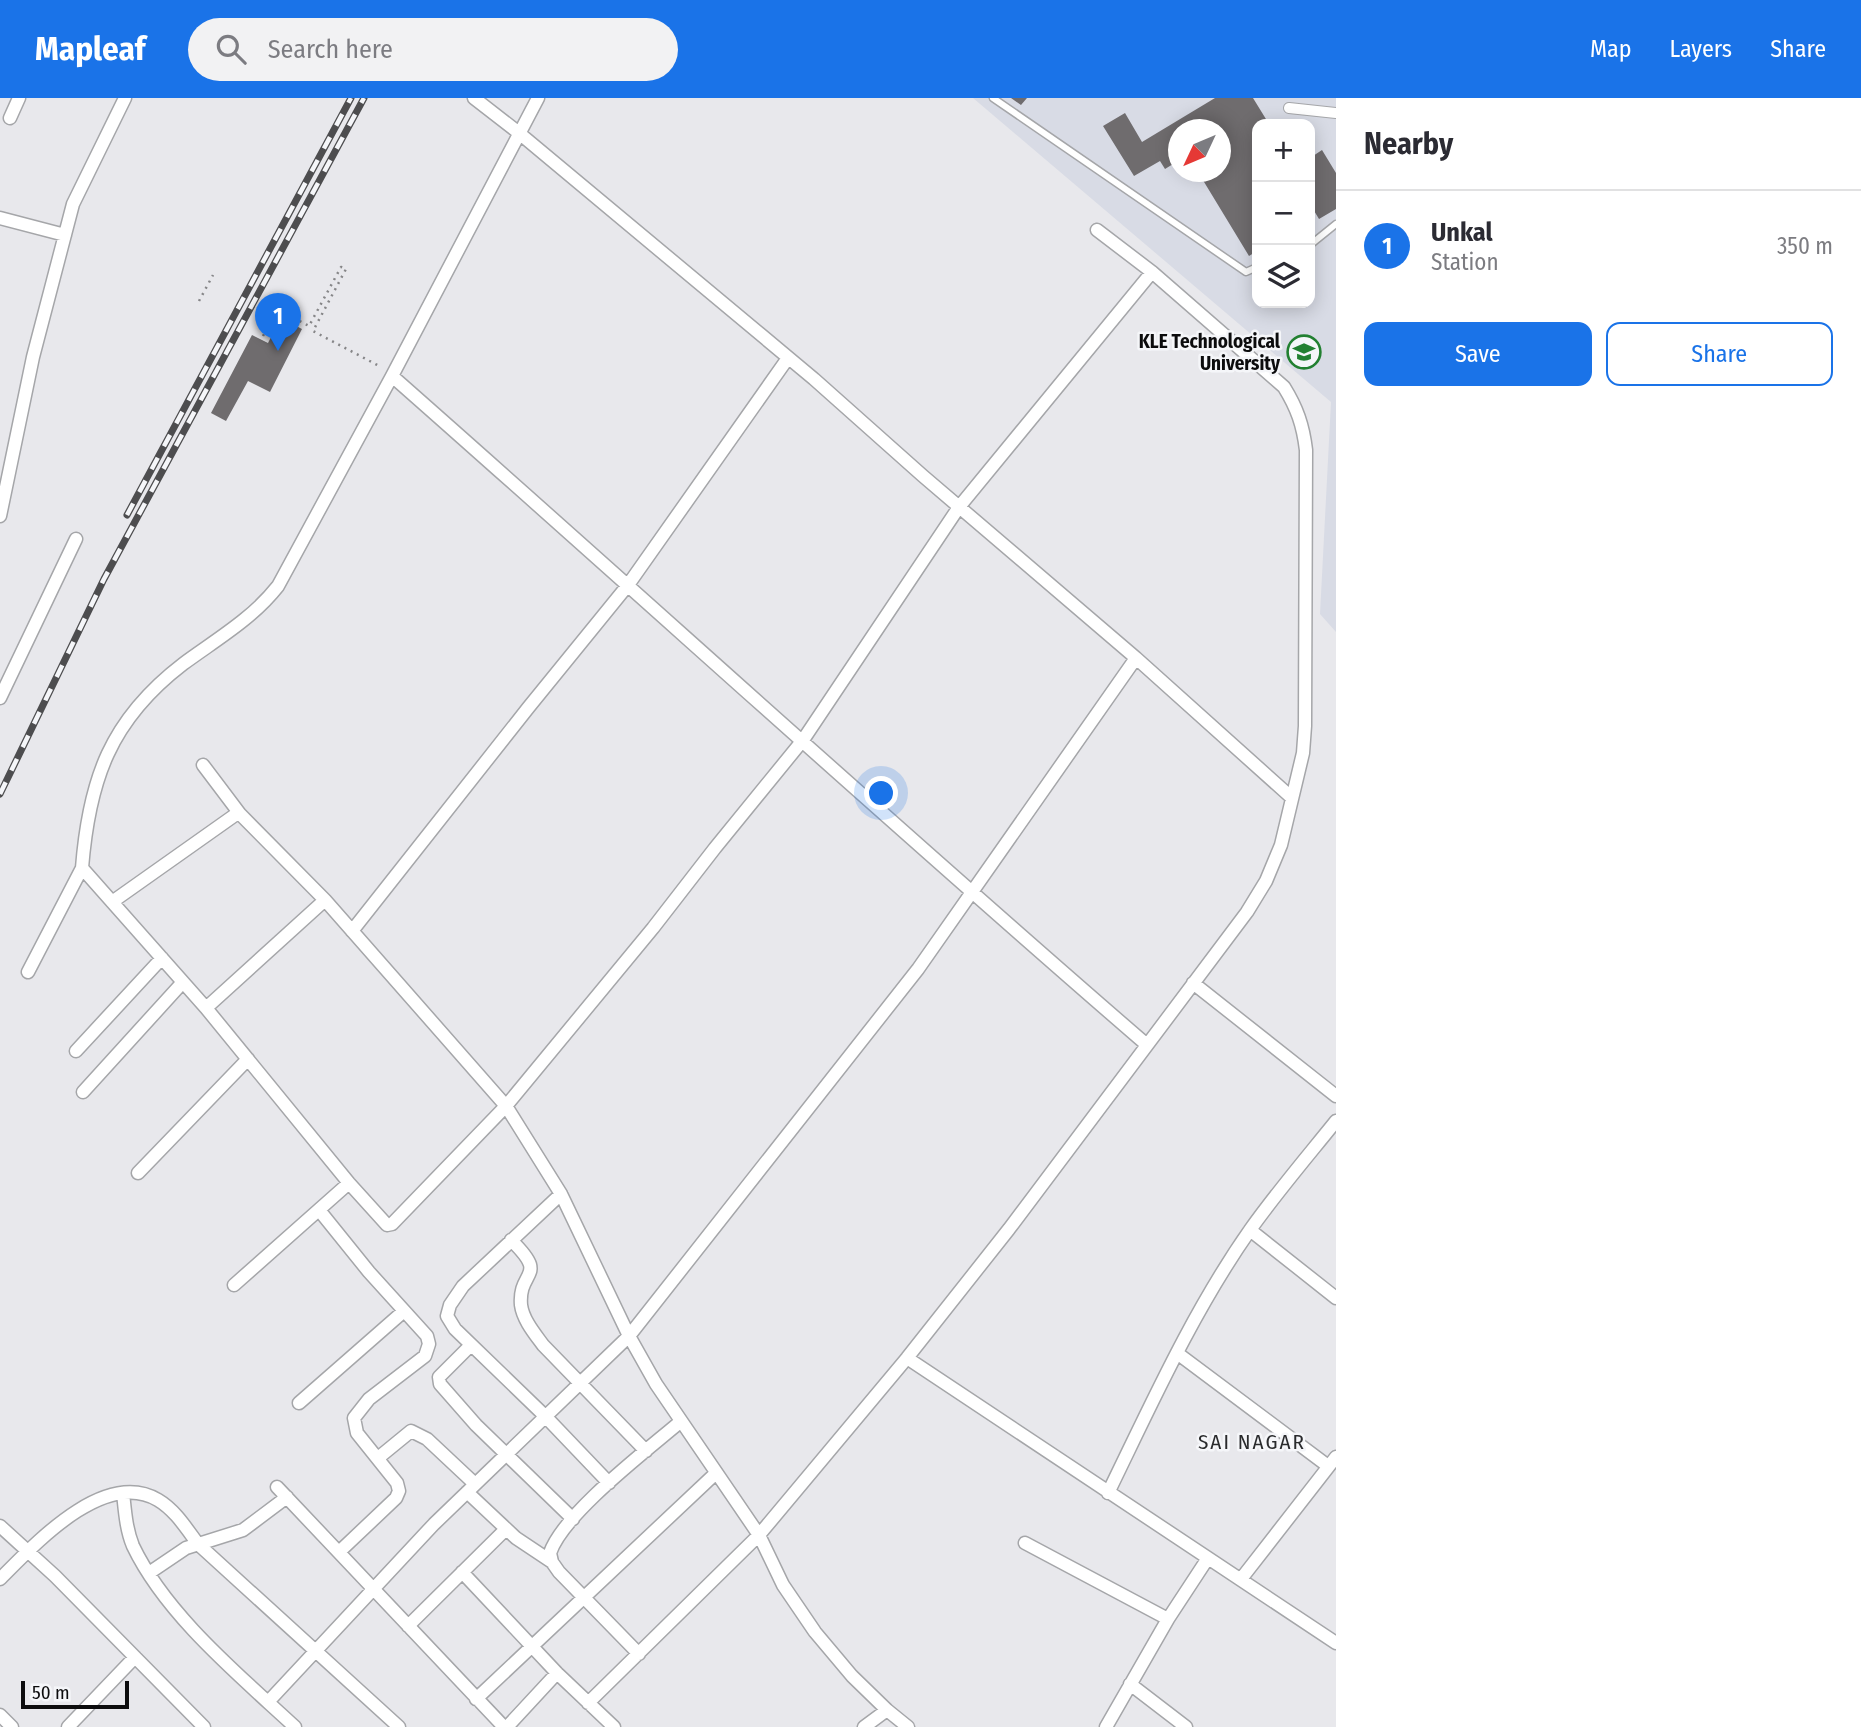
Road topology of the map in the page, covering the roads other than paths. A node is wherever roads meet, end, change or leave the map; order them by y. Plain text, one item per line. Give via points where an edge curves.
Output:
1 (19, 98) edge
2 (125, 98) edge
3 (474, 98) edge
4 (538, 98) edge
5 (993, 98) edge
6 (1287, 103) edge
7 (1336, 113) edge
8 (10, 118) dead end
9 (519, 133) junction
10 (0, 218) edge
11 (1336, 225) edge
12 (1097, 230) dead end
13 (65, 235) junction
14 (1315, 241) edge
15 (1252, 269) edge
16 (1152, 272) junction
17 (788, 358) junction
18 (393, 375) junction
19 (959, 507) junction
20 (0, 516) edge
21 (76, 539) dead end
22 (628, 585) junction
23 (1136, 658) junction
24 (0, 698) edge
25 (803, 740) junction
26 (203, 765) dead end
27 (1292, 798) junction
28 (240, 814) junction
29 (82, 869) junction
30 (971, 893) junction
31 (325, 900) junction
32 (112, 902) junction
33 (352, 931) junction
34 (162, 958) junction
35 (28, 972) dead end
36 (183, 982) junction
37 (1193, 983) junction
38 (206, 1007) junction
39 (1147, 1045) junction
40 (76, 1051) dead end
41 (248, 1059) junction
42 (83, 1092) dead end
43 (1336, 1096) edge
44 (506, 1106) junction
45 (1336, 1121) edge
46 (138, 1173) dead end
47 (349, 1183) junction
48 (561, 1194) junction
49 (318, 1210) junction
50 (1250, 1230) junction
51 (511, 1240) junction
52 (234, 1285) dead end
53 (1336, 1298) edge
54 (404, 1311) junction
55 (629, 1336) junction
56 (471, 1345) junction
57 (1177, 1353) junction
58 (906, 1358) junction
59 (579, 1383) junction
60 (299, 1403) dead end
61 (545, 1416) junction
62 (680, 1422) junction
63 (646, 1451) junction
64 (506, 1453) junction
65 (378, 1458) junction
66 (1332, 1461) edge
67 (716, 1473) junction
68 (609, 1483) junction
69 (471, 1488) junction
70 (123, 1493) junction
71 (1108, 1493) junction
72 (573, 1519) junction
73 (0, 1526) edge
74 (506, 1529) junction
75 (758, 1535) junction
76 (1025, 1542) dead end
77 (198, 1544) junction
78 (28, 1551) junction
79 (339, 1552) junction
80 (1208, 1558) junction
81 (552, 1562) junction
82 (149, 1573) junction
83 (462, 1573) junction
84 (0, 1579) edge
85 (1241, 1579) junction
86 (372, 1588) junction
87 (584, 1599) junction
88 (1168, 1619) junction
89 (408, 1626) junction
90 (1336, 1643) edge
91 (532, 1647) junction
92 (316, 1651) junction
93 (639, 1654) junction
94 (135, 1657) junction
95 (557, 1673) junction
96 (1130, 1684) junction
97 (476, 1699) junction
98 (268, 1702) junction
99 (588, 1703) junction
100 (887, 1710) junction
101 (0, 1715) edge
102 (12, 1727) edge
103 (68, 1727) edge
104 (204, 1727) edge
105 (295, 1727) edge
106 (399, 1727) edge
107 (505, 1727) edge
108 (614, 1727) edge
109 (864, 1727) edge
110 (908, 1727) edge
111 (1106, 1727) edge
112 (1186, 1727) edge

1 - 8 street
2 - 13 street via 73,204
3 - 9 street
4 - 9 street
5 - 15 lane via 1246,272
6 - 7 street
9 - 17 street
9 - 18 street
10 - 13 street
11 - 14 lane
12 - 16 street
13 - 20 street via 33,357
16 - 19 street
16 - 27 street via 1284,387 1298,409 1304,431 1305,726
17 - 19 street
17 - 22 street
18 - 22 street
18 - 29 street via 278,586 254,614 181,666 118,732 86,822
19 - 23 street
19 - 25 street
21 - 24 street
22 - 25 street
22 - 33 street
23 - 27 street
23 - 30 street
25 - 30 street
25 - 44 street
26 - 28 street
27 - 37 street via 1281,845 1266,881
28 - 31 street
28 - 32 street
29 - 32 street
29 - 35 street
30 - 39 street
30 - 55 street via 918,969
31 - 33 street
31 - 38 street
32 - 34 street
33 - 44 street
34 - 36 street
34 - 40 street
36 - 38 street
36 - 42 street
37 - 39 street
37 - 43 street
38 - 41 street
39 - 58 street
41 - 46 street
41 - 47 street
44 - 47 street via 390,1225 385,1225
44 - 48 street
45 - 50 street
47 - 49 street
48 - 51 street
48 - 55 street
49 - 52 street
49 - 54 street
50 - 53 street
50 - 57 street
51 - 56 street via 463,1286 450,1305 447,1317
51 - 59 street via 531,1264 522,1292 523,1314 543,1345
54 - 60 street
54 - 65 street via 426,1336 428,1350 369,1398 354,1418 357,1433
55 - 59 street
55 - 62 street
56 - 61 street
56 - 64 street via 444,1370 440,1384
57 - 66 street
57 - 71 street
58 - 71 street
58 - 75 street
59 - 61 street
59 - 63 street
61 - 64 street
61 - 68 street
62 - 63 street
62 - 67 street
63 - 68 street
64 - 69 street
64 - 72 street
65 - 69 street via 411,1431 427,1439
65 - 79 street via 399,1492
66 - 85 street
67 - 75 street
67 - 87 street
68 - 72 street
69 - 74 street
69 - 86 street
70 - 77 street via 141,1493 165,1504
70 - 78 street via 107,1495 72,1514
70 - 82 street via 127,1529
71 - 80 street
72 - 81 street via 553,1544
73 - 78 street
74 - 81 street
74 - 83 street
75 - 93 street
75 - 100 street via 783,1585 815,1632
76 - 88 street
77 - 79 street via 243,1530 282,1492
77 - 82 street
77 - 92 street
78 - 84 street
78 - 94 street
79 - 86 street
80 - 85 street
80 - 88 street
81 - 87 street
82 - 98 street via 219,1657
83 - 89 street
83 - 91 street
85 - 90 street
86 - 89 street
86 - 92 street
87 - 91 street
87 - 93 street
88 - 96 street
89 - 97 street
91 - 95 street
91 - 97 street
92 - 98 street
92 - 106 street
93 - 99 street
94 - 103 street
94 - 104 street
95 - 99 street
95 - 107 street
96 - 111 street
96 - 112 street
97 - 107 street
98 - 105 street
99 - 108 street
100 - 109 street
100 - 110 street
101 - 102 street

